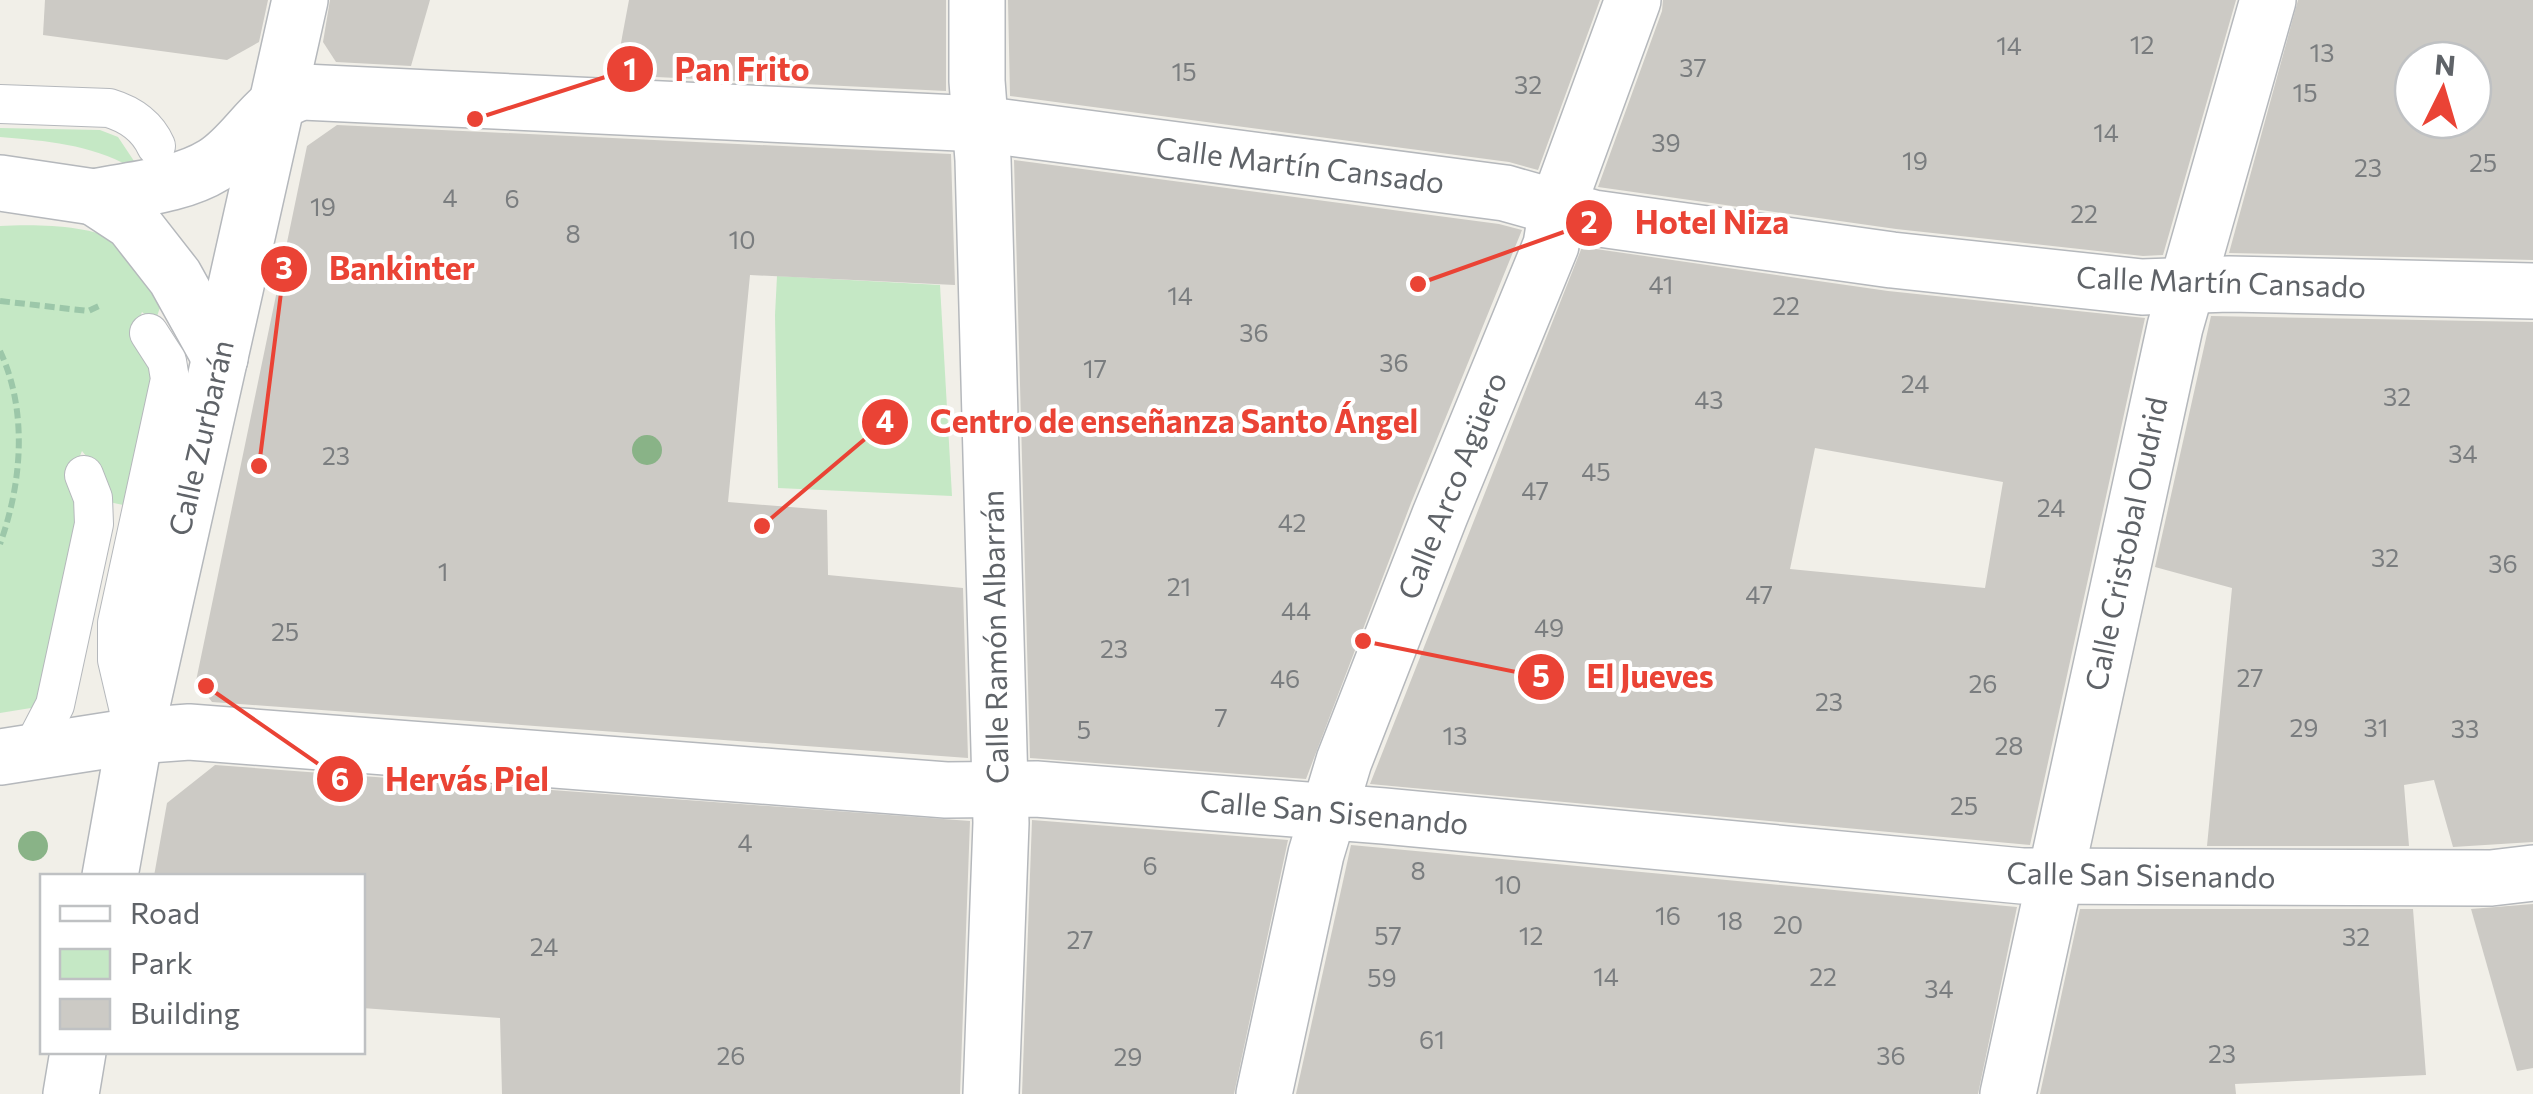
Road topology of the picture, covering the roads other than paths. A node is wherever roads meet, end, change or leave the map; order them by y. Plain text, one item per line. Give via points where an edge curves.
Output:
1 (300, 0) edge
2 (977, 0) edge
3 (1633, 0) edge
4 (2268, 0) edge
5 (278, 102) junction
6 (0, 104) edge
7 (980, 124) junction
8 (156, 146) dead end
9 (0, 183) edge
10 (94, 196) junction
11 (1557, 208) junction
12 (2188, 285) junction
13 (2533, 291) edge
14 (149, 334) dead end
15 (220, 358) junction
16 (84, 475) dead end
17 (135, 736) junction
18 (15, 754) edge
19 (1000, 789) junction
20 (1330, 812) junction
21 (2533, 873) edge
22 (110, 874) edge
23 (2055, 878) junction
24 (78, 1054) edge
25 (71, 1094) edge
26 (991, 1094) edge
27 (1264, 1094) edge
28 (2008, 1094) edge

1 - 5 street, Calle Zurbarán
2 - 7 street, Calle Ramón Albarrán
3 - 11 street, Calle Arco Agüero
4 - 12 street, Calle Cristobal Oudrid
5 - 7 street, Calle Martín Cansado via 303,92
5 - 10 street via 214,165
5 - 15 street, Calle Zurbarán
6 - 8 lane via 109,108 125,113
7 - 11 street, Calle Martín Cansado via 1504,192
7 - 19 street, Calle Ramón Albarrán
9 - 10 street
10 - 15 street via 132,222 176,277
11 - 12 street, Calle Martín Cansado via 1892,260 2142,287
11 - 20 street, Calle Arco Agüero via 1551,244 1426,550
12 - 13 street, Calle Martín Cansado
12 - 23 street, Calle Cristobal Oudrid
14 - 17 lane via 167,361 169,397 115,643
15 - 17 street, Calle Zurbarán
16 - 18 lane via 94,524 55,705
17 - 18 street, Calle San Sisenando
17 - 19 street, Calle San Sisenando via 189,732
17 - 22 street, Calle Zurbarán
19 - 20 street, Calle San Sisenando
19 - 26 street, Calle Ramón Albarrán
20 - 23 street, Calle San Sisenando
20 - 27 street, Calle Arco Agüero
21 - 23 street, Calle San Sisenando
23 - 28 street, Calle Cristobal Oudrid
24 - 25 street

